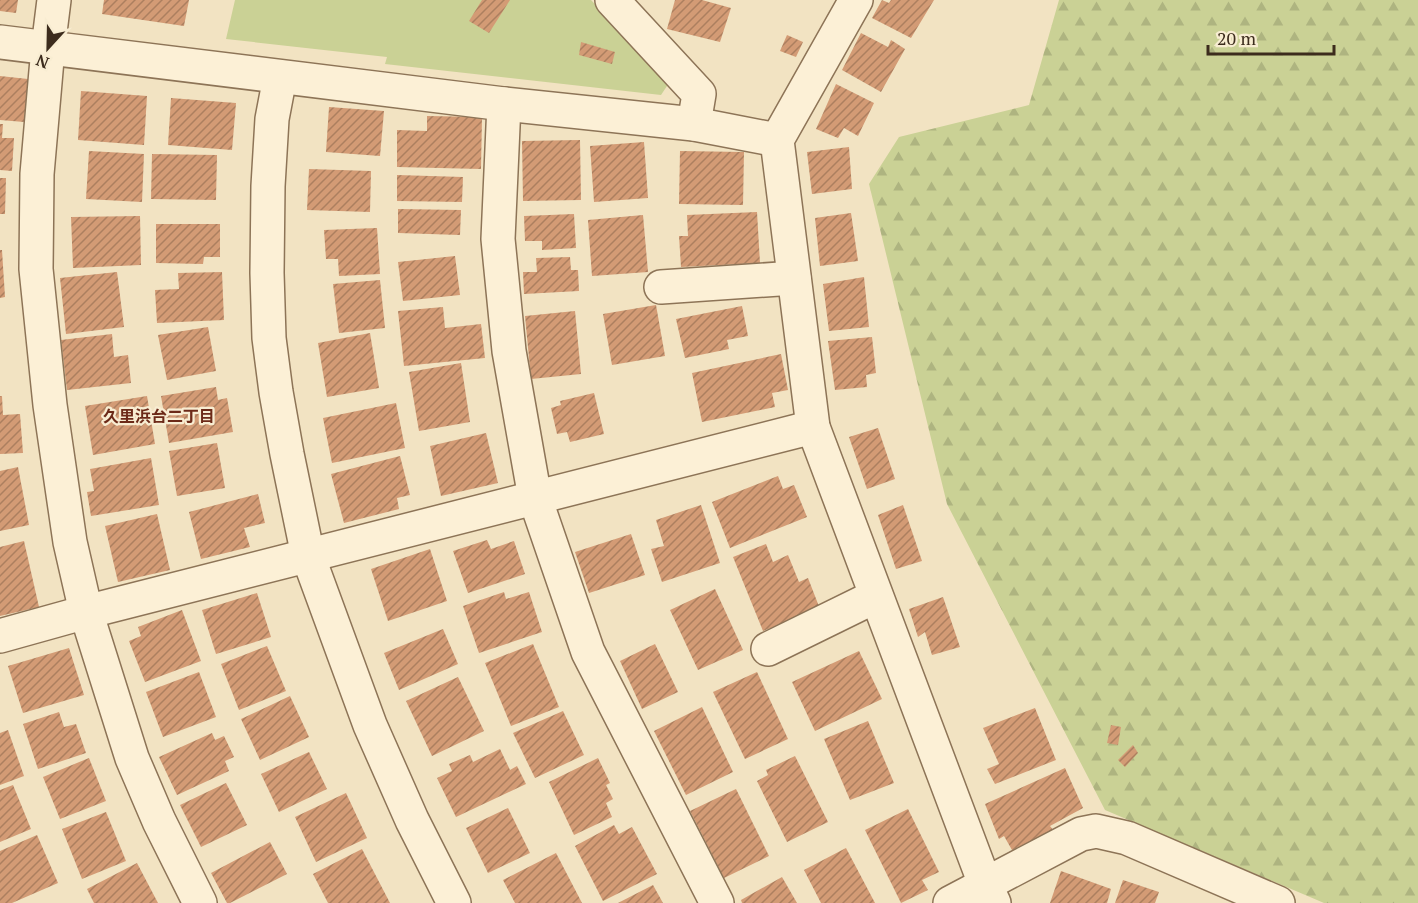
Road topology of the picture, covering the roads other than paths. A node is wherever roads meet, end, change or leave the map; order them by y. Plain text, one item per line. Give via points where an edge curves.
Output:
1 (54, 0) edge
2 (612, 0) edge
3 (856, 0) edge
4 (0, 42) edge
5 (48, 48) junction
6 (280, 77) junction
7 (504, 104) junction
8 (694, 124) junction
9 (777, 140) junction
10 (794, 278) junction
11 (661, 287) dead end
12 (813, 428) junction
13 (535, 498) junction
14 (308, 556) junction
15 (876, 596) junction
16 (86, 612) junction
17 (0, 636) edge
18 (768, 649) dead end
19 (990, 894) edge
20 (1274, 902) edge
21 (200, 903) edge
22 (454, 903) edge
23 (717, 903) edge
24 (950, 903) edge

1 - 5 street
2 - 8 street via 699,94
3 - 9 street
4 - 5 street
5 - 6 street
5 - 16 street via 37,174 36,269 58,463
6 - 7 street
6 - 14 street via 272,119 268,186 269,338 286,454
7 - 8 street
7 - 13 street via 498,239 509,351
8 - 9 street
9 - 10 street
10 - 11 street
10 - 12 street
12 - 13 street
12 - 15 street
13 - 14 street
13 - 23 street via 588,652
14 - 16 street
14 - 22 street via 370,725
15 - 18 street
15 - 19 street
16 - 17 street
16 - 21 street via 132,758
19 - 20 street via 1081,834 1096,831 1127,838
19 - 24 street

